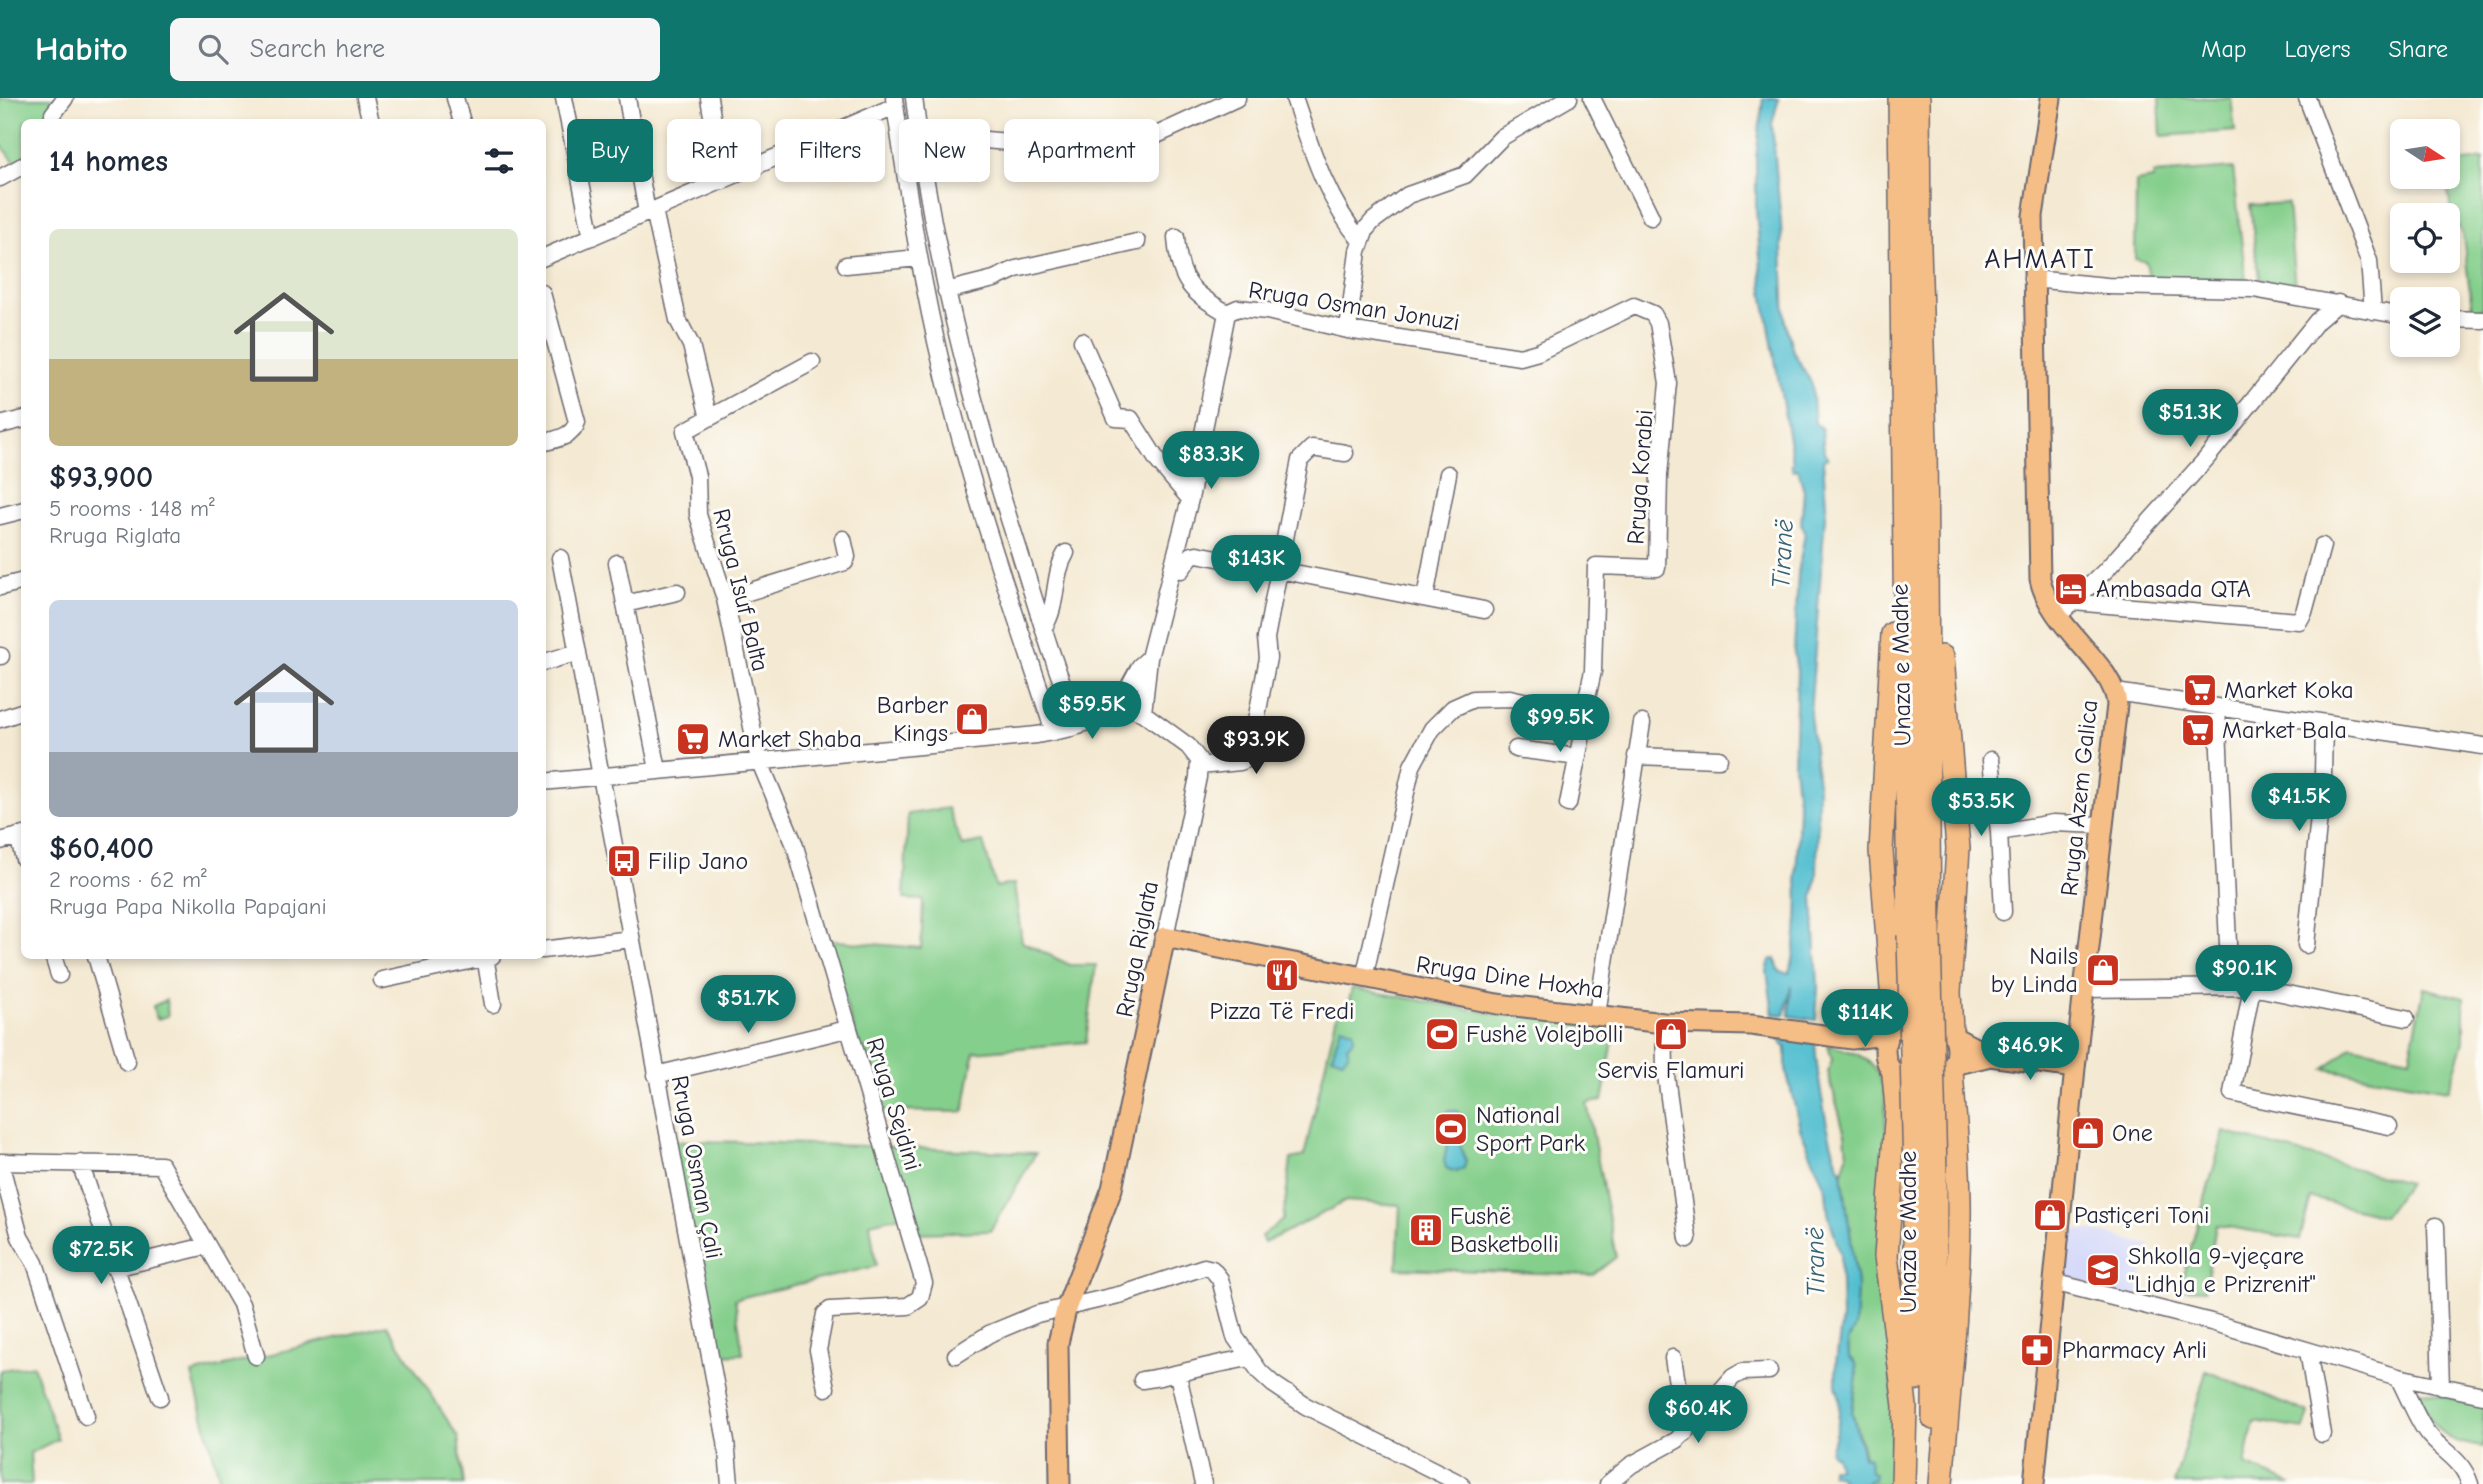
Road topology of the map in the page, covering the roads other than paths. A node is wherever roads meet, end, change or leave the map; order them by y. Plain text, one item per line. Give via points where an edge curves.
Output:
1 (65, 98) edge
2 (365, 98) edge
3 (455, 98) edge
4 (564, 98) edge
5 (627, 98) edge
6 (709, 98) edge
7 (914, 98) edge
8 (1237, 98) edge
9 (1294, 98) edge
10 (1569, 98) edge
11 (1592, 98) edge
12 (1900, 98) edge
13 (1918, 98) edge
14 (2051, 98) edge
15 (2306, 98) edge
16 (895, 102) edge
17 (53, 119) edge
18 (370, 119) edge
19 (461, 119) edge
20 (713, 119) edge
21 (916, 119) edge
22 (990, 140) edge
23 (761, 164) edge
24 (21, 167) edge
25 (2, 177) edge
26 (721, 182) edge
27 (927, 182) edge
28 (650, 211) junction
29 (1651, 217) dead end
30 (592, 237) junction
31 (1176, 237) dead end
32 (1360, 241) junction
33 (1137, 242) dead end
34 (546, 256) edge
35 (919, 258) junction
36 (846, 265) dead end
37 (2032, 279) junction
38 (946, 291) junction
39 (2338, 303) junction
40 (546, 308) edge
41 (1648, 310) joint
42 (2372, 311) junction
43 (1227, 313) junction
44 (2390, 314) edge
45 (2460, 320) edge
46 (2483, 320) edge
47 (1348, 330) junction
48 (1082, 341) dead end
49 (1912, 343) junction
50 (812, 362) dead end
51 (709, 418) junction
52 (21, 420) edge
53 (0, 425) edge
54 (546, 442) edge
55 (1345, 453) dead end
56 (1448, 474) dead end
57 (1190, 499) junction
58 (21, 511) edge
59 (0, 516) edge
60 (843, 539) dead end
61 (2322, 546) dead end
62 (1066, 553) dead end
63 (560, 558) dead end
64 (617, 563) dead end
65 (1172, 568) junction
66 (1279, 570) junction
67 (21, 582) edge
68 (0, 587) edge
69 (677, 592) dead end
70 (1425, 598) junction
71 (725, 599) junction
72 (2073, 602) junction
73 (625, 604) junction
74 (1484, 610) dead end
75 (2057, 618) junction
76 (1044, 627) junction
77 (578, 652) junction
78 (1149, 658) junction
79 (546, 662) edge
80 (2115, 692) junction
81 (1585, 707) junction
82 (2217, 707) junction
83 (1116, 710) junction
84 (21, 712) edge
85 (1143, 713) junction
86 (0, 719) edge
87 (1642, 723) dead end
88 (2324, 723) junction
89 (1079, 726) junction
90 (1054, 732) junction
91 (2483, 746) edge
92 (1516, 749) dead end
93 (1636, 756) junction
94 (1578, 757) junction
95 (1719, 759) dead end
96 (759, 760) junction
97 (1991, 760) dead end
98 (1199, 766) junction
99 (658, 771) junction
100 (602, 776) junction
101 (546, 782) edge
102 (1568, 804) dead end
103 (2102, 825) junction
104 (1999, 832) junction
105 (21, 836) edge
106 (0, 841) edge
107 (2003, 912) dead end
108 (1164, 937) junction
109 (631, 939) junction
110 (2306, 945) dead end
111 (546, 950) edge
112 (54, 959) edge
113 (97, 959) edge
114 (472, 959) edge
115 (486, 959) edge
116 (59, 975) dead end
117 (1364, 978) junction
118 (382, 980) dead end
119 (2230, 987) junction
120 (2252, 987) junction
121 (2083, 989) junction
122 (493, 1004) dead end
123 (1597, 1014) junction
124 (2406, 1018) dead end
125 (1664, 1023) junction
126 (1893, 1028) junction
127 (847, 1029) junction
128 (1953, 1034) junction
129 (1844, 1038) junction
130 (1990, 1056) junction
131 (127, 1062) dead end
132 (1890, 1066) junction
133 (1952, 1067) junction
134 (2075, 1068) junction
135 (656, 1075) junction
136 (2389, 1126) dead end
137 (0, 1162) edge
138 (80, 1163) junction
139 (1925, 1173) junction
140 (2436, 1226) dead end
141 (1688, 1239) dead end
142 (206, 1246) junction
143 (114, 1268) junction
144 (2053, 1282) junction
145 (1067, 1306) junction
146 (2308, 1351) junction
147 (256, 1356) dead end
148 (956, 1356) dead end
149 (1250, 1358) junction
150 (1673, 1358) dead end
151 (1769, 1371) dead end
152 (1178, 1375) junction
153 (2398, 1377) junction
154 (1142, 1380) dead end
155 (2441, 1387) junction
156 (826, 1388) dead end
157 (2483, 1395) edge
158 (160, 1397) dead end
159 (86, 1416) dead end
160 (1685, 1433) junction
161 (2322, 1434) dead end
162 (730, 1484) edge
163 (1060, 1484) edge
164 (1203, 1484) edge
165 (1461, 1484) edge
166 (1608, 1484) edge
167 (1903, 1484) edge
168 (1912, 1484) edge
169 (1931, 1484) edge
170 (1941, 1484) edge
171 (2034, 1484) edge
172 (2470, 1484) edge

1 - 17 street
2 - 18 street
3 - 19 street
4 - 30 street
5 - 28 street
6 - 20 street
7 - 21 street
8 - 22 street via 1148,139 1109,150
9 - 32 street via 1327,187
10 - 32 street via 1502,137 1465,175 1408,195 1373,221
11 - 29 street
12 - 49 highway, Unaza e Madhe
13 - 49 highway, Unaza e Madhe
14 - 37 main road, Rruga Azem Galica via 2036,180
15 - 42 street via 2369,261
16 - 23 street
16 - 35 street
24 - 25 street
26 - 28 street
27 - 38 street
28 - 30 street
28 - 51 street
30 - 34 street
31 - 43 street via 1185,282
32 - 47 street
33 - 38 street via 1017,269
35 - 36 street
35 - 90 street via 957,422
37 - 39 street via 2107,286 2253,289
37 - 75 main road, Rruga Azem Galica via 2037,549 2043,595
38 - 76 street via 975,408
39 - 42 street
39 - 72 street via 2317,321 2206,459
40 - 54 street via 577,422 569,435
41 - 47 street, Rruga Osman Jonuzi via 1628,308 1520,357
41 - 81 street, Rruga Korabi via 1658,323 1668,383 1659,475 1657,568 1596,566 1593,671
42 - 44 street
43 - 47 street, Rruga Osman Jonuzi via 1249,308
43 - 57 street, Rruga Osman Jonuzi
45 - 46 street
48 - 57 street via 1116,418 1131,419
49 - 126 highway via 1895,460 1895,599 1881,851
49 - 128 highway via 1932,408 1940,626 1958,848 1950,992
49 - 139 highway, Unaza e Madhe, bridge
50 - 51 street
51 - 71 street, Rruga Isuf Balta via 685,432 696,476 698,515
52 - 53 street
55 - 66 street via 1312,447 1303,454
56 - 70 street
57 - 65 street, Rruga Osman Jonuzi
58 - 59 street
60 - 71 street via 845,562
61 - 72 street via 2299,621
62 - 76 street via 1059,564 1052,610
63 - 77 street, Rruga Osman Çali
64 - 73 street
65 - 66 street via 1181,569 1197,554
65 - 78 street, Rruga Osman Jonuzi
66 - 70 street
66 - 98 street via 1266,638 1268,659 1255,726 1255,752 1240,762
67 - 68 street
69 - 73 street
70 - 74 street
71 - 96 street, Rruga Isuf Balta
72 - 75 street
73 - 99 street
75 - 80 main road, Rruga Azem Galica
76 - 89 street
77 - 79 street
77 - 100 street, Rruga Osman Çali
78 - 83 street, Rruga Osman Jonuzi
78 - 85 street, Rruga Osman Jonuzi
80 - 82 street
80 - 103 main road, Rruga Azem Galica
81 - 94 street
81 - 117 street via 1572,712 1510,698 1473,699 1453,708 1432,729 1412,766
82 - 88 street
82 - 119 street
83 - 85 street via 1130,708
83 - 89 street
84 - 86 street
85 - 98 street via 1195,753
87 - 93 street
88 - 91 street
88 - 110 street
89 - 90 street
90 - 96 street
92 - 94 street
93 - 95 street
93 - 123 street
94 - 102 street
96 - 99 street
96 - 127 street, Rruga Sejdini via 794,843
97 - 104 street
98 - 108 street, Rruga Riglata
99 - 100 street
100 - 101 street
100 - 109 street, Rruga Osman Çali
103 - 104 street via 2053,823
103 - 121 main road, Rruga Azem Galica
104 - 107 street
105 - 106 street
108 - 117 main road, Rruga Dine Hoxha
108 - 145 main road, Rruga Riglata via 1112,1189
109 - 111 street
109 - 135 street, Rruga Osman Çali
112 - 116 street
113 - 131 street
114 - 118 street
115 - 122 street
117 - 123 main road, Rruga Dine Hoxha via 1463,999
119 - 120 street
119 - 121 street
120 - 124 street
120 - 136 street via 2232,1093
121 - 134 main road, Rruga Azem Galica
123 - 125 main road, Rruga Dine Hoxha
125 - 129 main road, Rruga Dine Hoxha via 1751,1025
125 - 141 street via 1665,1068
126 - 128 main road, Rruga Dine Hoxha via 1910,1016 1927,1014 1942,1021
126 - 129 main road, Rruga Dine Hoxha
126 - 132 main road via 1885,1049
127 - 135 street
127 - 156 street, Rruga Sejdini via 924,1283 920,1298 908,1306 830,1310 825,1314 818,1350
128 - 130 main road, Rruga Dine Hoxha
128 - 133 main road via 1957,1049
129 - 132 main road, Rruga Dine Hoxha
130 - 133 main road, Rruga Dine Hoxha
130 - 134 main road, Rruga Dine Hoxha
132 - 133 main road, Rruga Dine Hoxha via 1904,1082 1923,1086 1941,1080
132 - 167 highway via 1897,1108 1885,1239 1905,1406
133 - 170 highway via 1959,1219 1955,1339
134 - 144 main road, Rruga Azem Galica
135 - 162 street, Rruga Osman Çali via 726,1441
137 - 138 street
137 - 159 street via 20,1237 35,1263
138 - 142 street via 161,1165
138 - 143 street
139 - 168 highway, Unaza e Madhe
139 - 169 highway, Unaza e Madhe via 1934,1410
140 - 155 street
142 - 143 street
142 - 147 street via 241,1304
143 - 158 street
144 - 146 street
144 - 171 main road, Rruga Azem Galica
145 - 148 street via 1014,1322
145 - 149 street via 1123,1294 1204,1267 1212,1269 1220,1279 1235,1337
145 - 163 main road, Rruga Riglata via 1056,1362
146 - 153 street
146 - 161 street
149 - 152 street
149 - 165 street via 1288,1396
150 - 160 street
151 - 160 street via 1742,1371 1733,1377
152 - 154 street
152 - 164 street
153 - 155 street
153 - 172 street via 2428,1434 2466,1471
155 - 157 street
160 - 166 street

